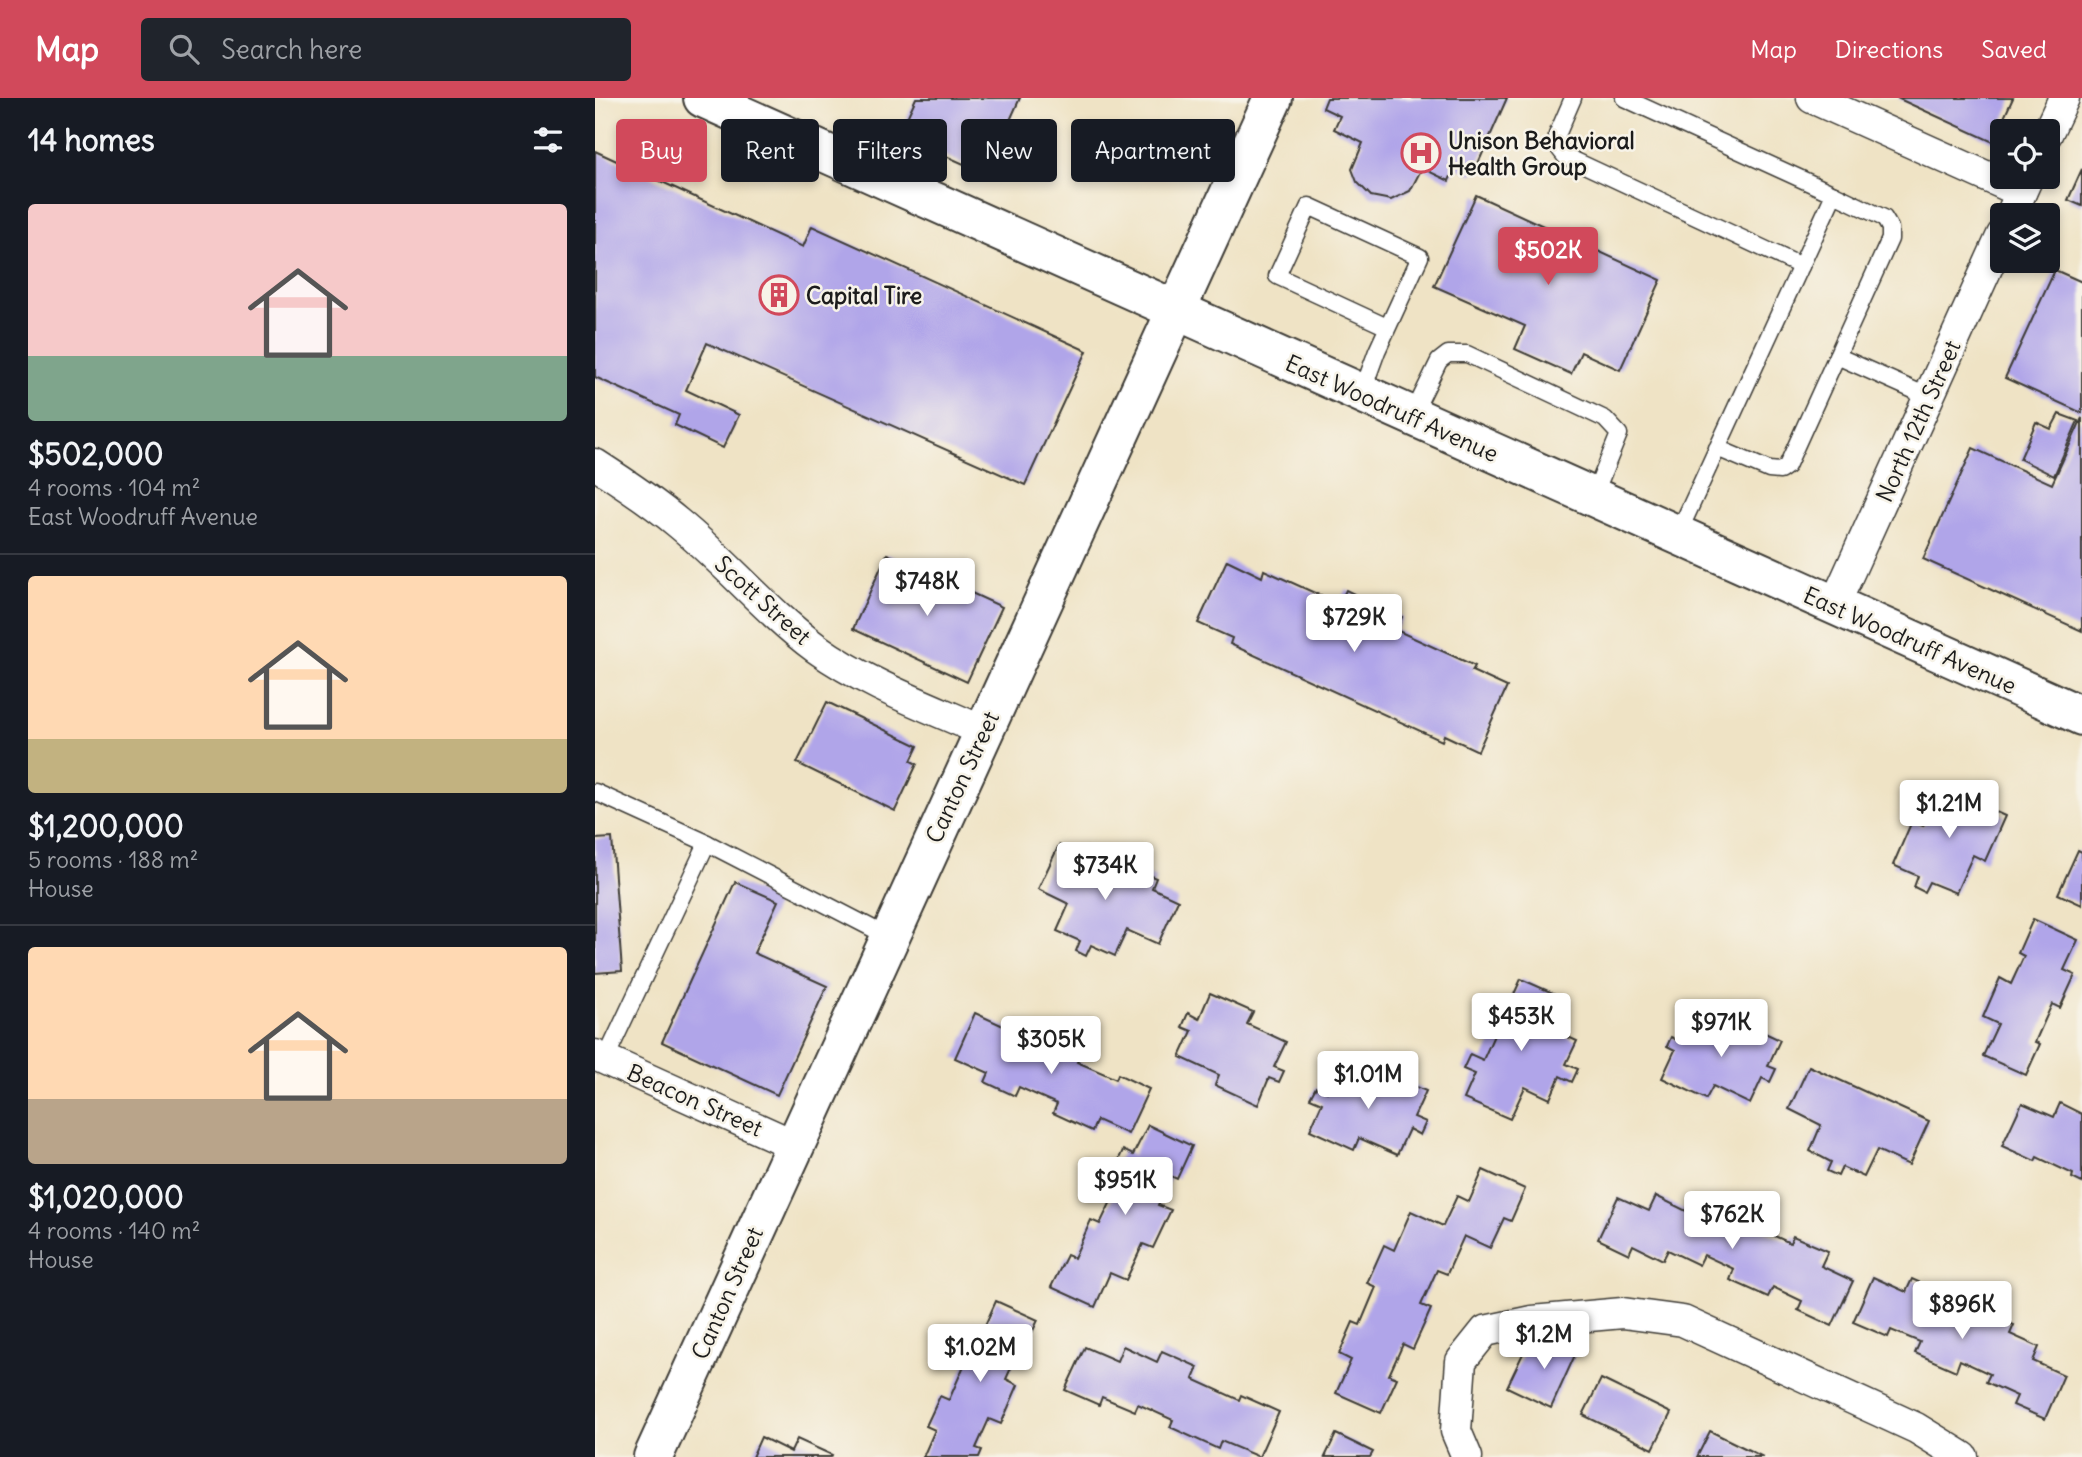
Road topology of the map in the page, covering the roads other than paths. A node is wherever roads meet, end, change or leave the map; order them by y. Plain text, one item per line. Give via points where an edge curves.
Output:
1 (703, 98) edge
2 (1273, 98) edge
3 (1573, 98) edge
4 (1624, 98) edge
5 (1812, 98) edge
6 (2064, 98) edge
7 (2054, 119) edge
8 (1834, 194) junction
9 (2020, 195) edge
10 (1990, 262) edge
11 (1801, 265) junction
12 (1177, 312) junction
13 (1388, 327) junction
14 (1837, 356) junction
15 (1361, 395) junction
16 (1929, 397) junction
17 (1411, 417) junction
18 (1717, 448) junction
19 (595, 464) edge
20 (1593, 498) junction
21 (1677, 536) junction
22 (1834, 606) junction
23 (2082, 716) edge
24 (983, 732) junction
25 (595, 792) edge
26 (707, 842) junction
27 (889, 937) junction
28 (600, 1057) edge
29 (794, 1145) junction
30 (653, 1457) edge
31 (1467, 1457) edge
32 (1963, 1457) edge

1 - 12 street, East Woodruff Avenue
2 - 12 street, Canton Street
3 - 11 lane via 1557,135 1565,156
4 - 8 lane
5 - 9 street
6 - 7 street
8 - 11 lane
8 - 14 lane via 1884,218 1890,228
10 - 16 street, North 12th Street
11 - 18 lane
12 - 15 street, East Woodruff Avenue
12 - 24 street, Canton Street
13 - 13 lane via 1420,257 1308,206 1277,276
13 - 15 lane
14 - 16 lane
14 - 18 lane via 1787,466 1769,470
15 - 17 street, East Woodruff Avenue
16 - 22 street, North 12th Street
17 - 20 street, East Woodruff Avenue
17 - 20 lane via 1439,361 1448,354 1467,354 1605,419 1619,434
18 - 21 lane
19 - 24 street, Scott Street via 678,523 780,620 819,650 862,676
20 - 21 street, East Woodruff Avenue
21 - 22 street, East Woodruff Avenue
22 - 23 street, East Woodruff Avenue
24 - 27 street, Canton Street
25 - 26 lane
26 - 27 lane
26 - 28 lane
27 - 29 street, Canton Street
28 - 29 street, Beacon Street
29 - 30 street, Canton Street
31 - 32 street via 1456,1431 1461,1361 1485,1331 1532,1321 1623,1313 1683,1321 1916,1428

